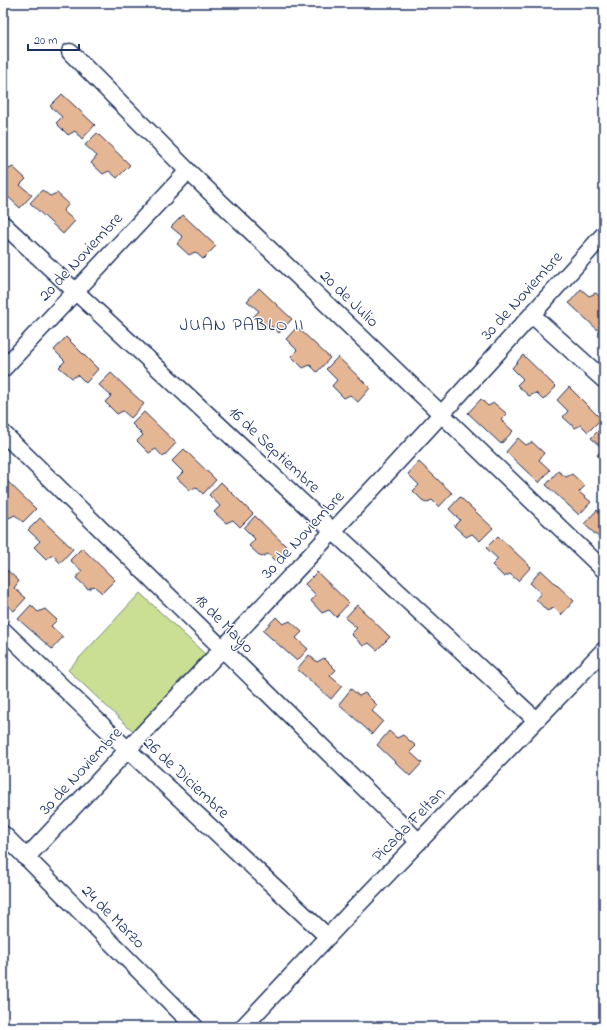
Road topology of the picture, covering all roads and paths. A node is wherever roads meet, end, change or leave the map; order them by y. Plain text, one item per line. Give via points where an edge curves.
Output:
1 (70, 52) dead end
2 (188, 171) junction
3 (3, 224) edge
4 (604, 234) edge
5 (75, 292) junction
6 (532, 314) junction
7 (3, 369) edge
8 (604, 380) edge
9 (441, 414) junction
10 (3, 433) edge
11 (333, 531) junction
12 (604, 570) edge
13 (3, 630) edge
14 (222, 649) junction
15 (604, 650) edge
16 (536, 720) junction
17 (126, 749) junction
18 (3, 834) edge
19 (419, 842) junction
20 (26, 858) junction
21 (328, 937) junction
22 (195, 1027) edge
23 (244, 1027) edge

1 - 2 street, 20 de Julio
2 - 5 street, 20 de Noviembre
2 - 9 street, 20 de Julio
3 - 5 street, 16 de Septiembre
4 - 6 street, 30 de Noviembre
5 - 7 street, 20 de Noviembre
5 - 11 street, 16 de Septiembre
6 - 8 street
6 - 9 street, 30 de Noviembre
9 - 11 street, 30 de Noviembre
9 - 12 street, 20 de Julio
10 - 14 street, 18 de Mayo
11 - 14 street, 30 de Noviembre
11 - 16 street, 16 de Septiembre
13 - 17 street, 26 de Diciembre
14 - 17 street, 30 de Noviembre
14 - 19 street, 18 de Mayo
15 - 16 street, Picada Feltan
16 - 19 street, Picada Feltan
17 - 20 street, 30 de Noviembre
17 - 21 street, 26 de Diciembre
18 - 20 street, 24 de Marzo
19 - 21 street, Picada Feltan
20 - 22 street, 24 de Marzo
21 - 23 street, Picada Feltan

